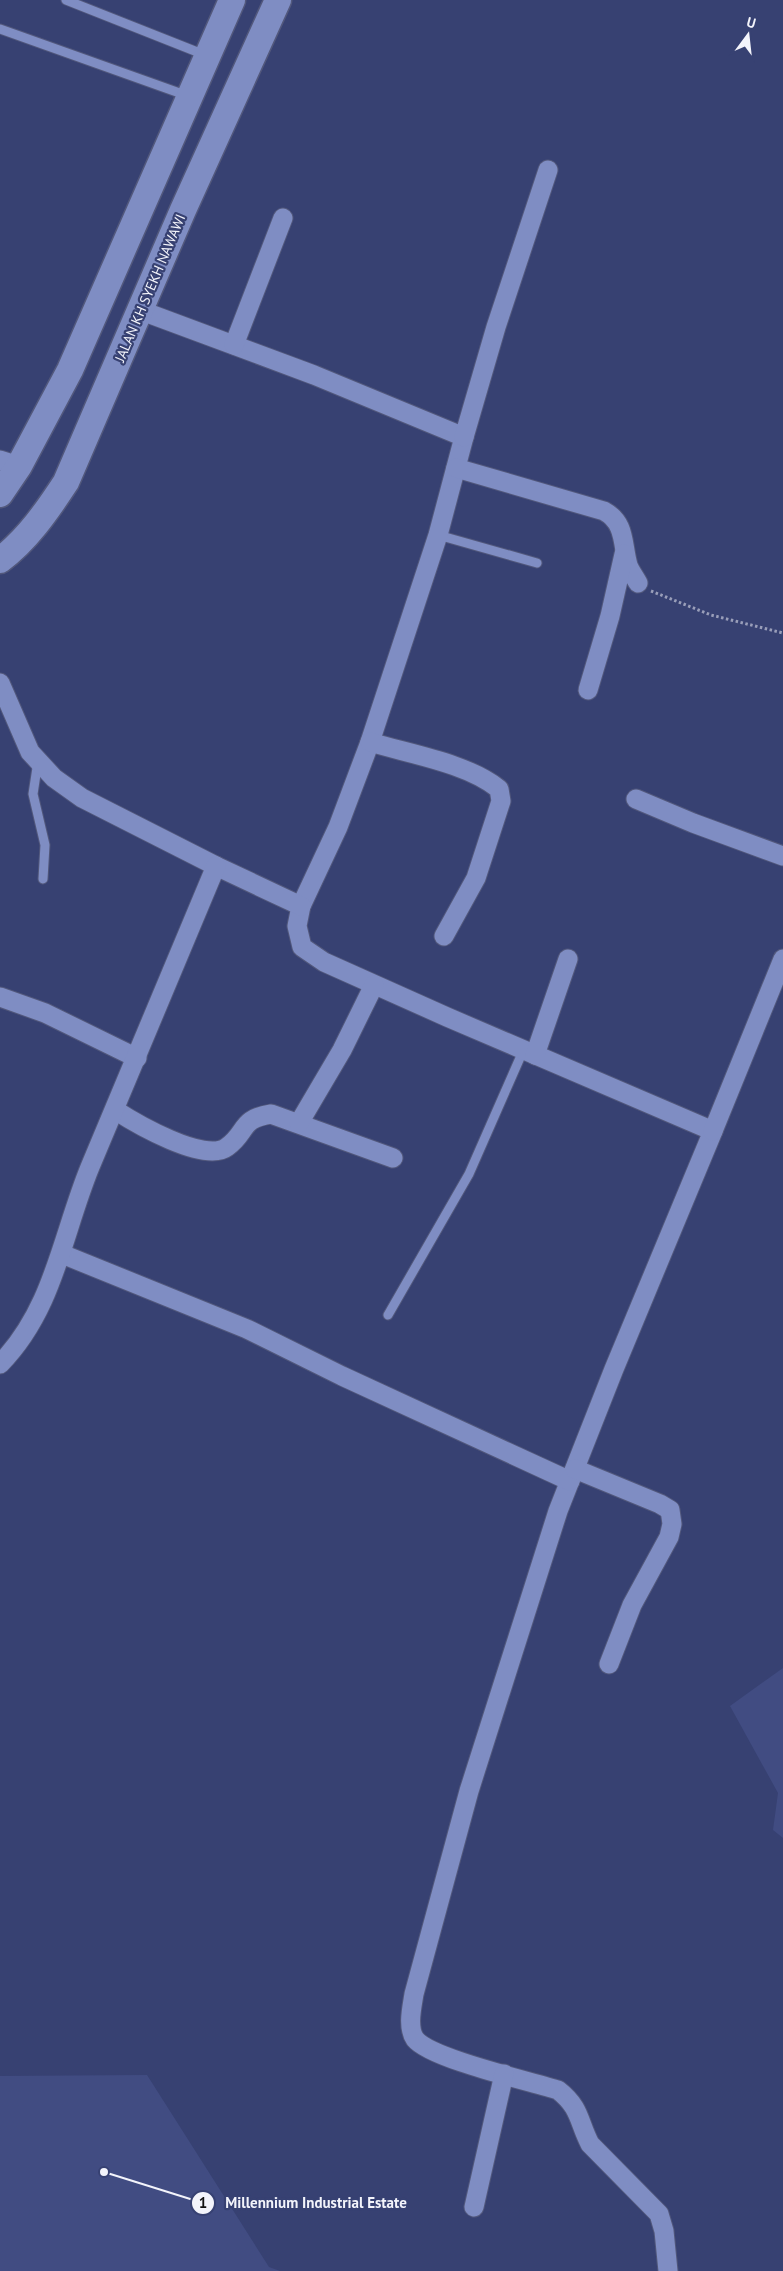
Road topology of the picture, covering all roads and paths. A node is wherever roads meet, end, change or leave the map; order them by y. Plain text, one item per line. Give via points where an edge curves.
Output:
1 (66, 0) edge
2 (232, 0) edge
3 (278, 0) edge
4 (0, 29) edge
5 (208, 56) junction
6 (191, 97) junction
7 (548, 170) dead end
8 (148, 194) junction
9 (183, 210) junction
10 (283, 218) dead end
11 (142, 311) junction
12 (234, 346) junction
13 (464, 437) junction
14 (10, 463) edge
15 (456, 468) junction
16 (0, 494) edge
17 (438, 535) junction
18 (625, 549) junction
19 (0, 560) edge
20 (537, 563) dead end
21 (638, 583) joint
22 (783, 633) edge
23 (0, 683) edge
24 (588, 690) dead end
25 (370, 742) junction
26 (38, 761) junction
27 (636, 799) dead end
28 (783, 856) edge
29 (216, 866) junction
30 (43, 879) dead end
31 (301, 906) junction
32 (444, 936) dead end
33 (568, 959) dead end
34 (783, 959) edge
35 (374, 985) junction
36 (0, 997) edge
37 (529, 1053) junction
38 (137, 1058) junction
39 (114, 1110) junction
40 (299, 1123) junction
41 (713, 1130) junction
42 (393, 1158) dead end
43 (62, 1254) junction
44 (388, 1315) dead end
45 (0, 1364) edge
46 (572, 1474) junction
47 (609, 1664) dead end
48 (504, 2074) junction
49 (474, 2207) dead end
50 (668, 2271) edge

1 - 5 lane
2 - 5 main road
3 - 9 main road, JALAN KH SYEKH NAWAWI
4 - 6 lane
5 - 6 main road
6 - 8 main road
7 - 13 street
8 - 9 main road
8 - 14 main road via 70,370
9 - 11 main road, JALAN KH SYEKH NAWAWI
10 - 12 street
11 - 12 street
11 - 19 main road, JALAN KH SYEKH NAWAWI via 66,482 45,514
12 - 13 street
13 - 15 street
14 - 16 main road
15 - 17 street
15 - 18 street via 604,511 613,516 620,526
17 - 20 lane
17 - 25 street
18 - 21 street via 629,567
18 - 24 street
21 - 22 path via 654,593 711,615
23 - 26 street via 30,752
25 - 31 street via 338,827
25 - 32 street via 459,768 499,789 501,801 476,878
26 - 29 street via 54,778 82,798
26 - 30 lane via 33,794 45,845
27 - 28 street
29 - 31 street
29 - 38 street
31 - 35 street via 297,926 302,947 324,962
33 - 37 street
34 - 41 street
35 - 37 street
35 - 40 street via 342,1050
36 - 38 street via 45,1013
37 - 41 street
37 - 44 lane via 469,1174
38 - 39 street
39 - 40 street via 191,1148 213,1151 227,1148 254,1117 271,1114
39 - 43 street via 90,1169
40 - 42 street
41 - 46 street
43 - 45 street via 39,1311 15,1349
43 - 46 street via 248,1329 342,1376
46 - 47 street via 670,1510 670,1537 632,1605
46 - 48 street via 469,1791 414,1994 410,2022 415,2038 435,2053
48 - 49 street
48 - 50 street via 558,2090 571,2100 590,2144 659,2214

